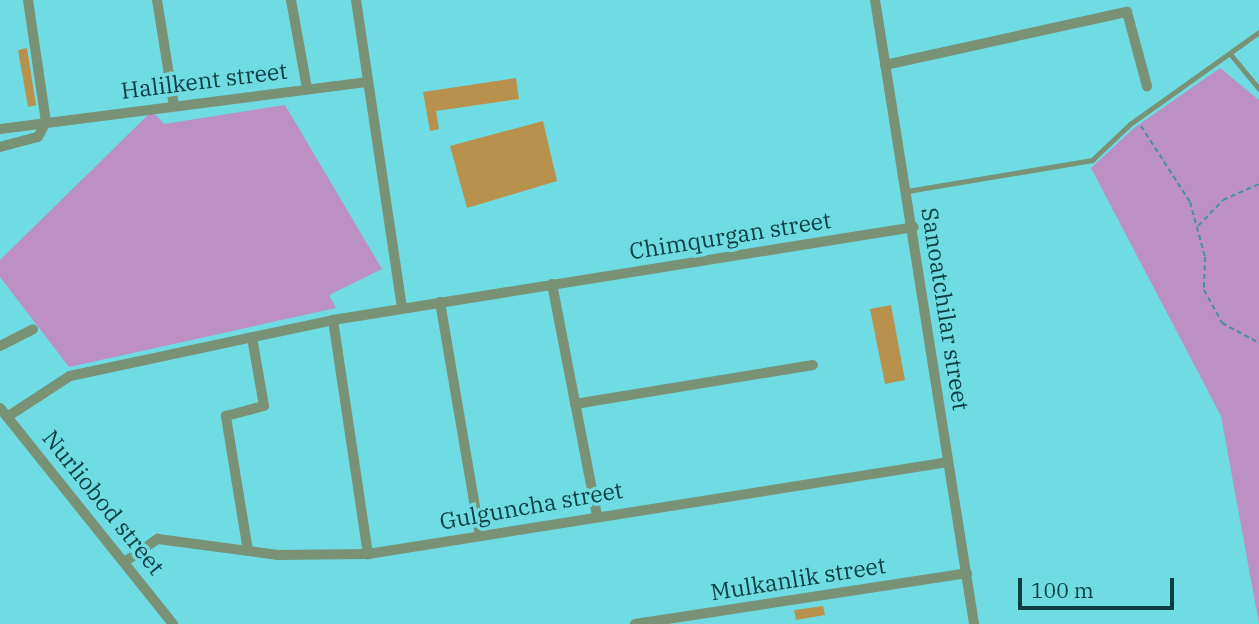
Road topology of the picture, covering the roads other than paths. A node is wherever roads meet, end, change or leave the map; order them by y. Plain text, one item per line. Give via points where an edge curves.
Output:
1 (27, 0) edge
2 (157, 0) edge
3 (291, 0) edge
4 (356, 0) edge
5 (875, 0) edge
6 (1259, 32) edge
7 (1231, 55) junction
8 (885, 65) junction
9 (368, 82) junction
10 (1147, 86) dead end
11 (307, 88) junction
12 (1259, 89) edge
13 (174, 106) junction
14 (46, 122) junction
15 (0, 130) edge
16 (0, 147) edge
17 (907, 191) junction
18 (914, 227) junction
19 (552, 284) junction
20 (440, 302) junction
21 (402, 309) junction
22 (333, 320) junction
23 (33, 329) dead end
24 (251, 337) junction
25 (0, 346) edge
26 (813, 365) dead end
27 (575, 404) junction
28 (4, 412) edge
29 (948, 462) junction
30 (597, 515) junction
31 (481, 536) junction
32 (248, 551) junction
33 (368, 554) junction
34 (127, 561) junction
35 (967, 573) junction
36 (173, 624) edge
37 (635, 624) edge
38 (974, 624) edge

1 - 14 street
2 - 13 street
3 - 11 street
4 - 9 street
5 - 8 street, Sanoatchilar street
6 - 7 lane
7 - 12 lane
7 - 17 lane via 1137,120 1092,160
8 - 10 street via 1127,12
8 - 17 street, Sanoatchilar street
9 - 11 street, Halilkent street
9 - 21 street
11 - 13 street, Halilkent street
13 - 14 street, Halilkent street
14 - 15 street, Halilkent street
14 - 16 street via 38,137
17 - 18 street, Sanoatchilar street
18 - 19 street, Chimqurgan street
18 - 29 street, Sanoatchilar street
19 - 20 street, Chimqurgan street
19 - 27 street
20 - 21 street, Chimqurgan street
20 - 31 street
21 - 22 street, Chimqurgan street
22 - 24 street, Chimqurgan street
22 - 33 street
23 - 25 street
24 - 28 street, Chimqurgan street via 70,376
24 - 32 street via 264,407 226,416
26 - 27 street
27 - 30 street
28 - 34 street, Nurliobod street
29 - 30 street, Gulguncha street
29 - 35 street, Sanoatchilar street
30 - 31 street, Gulguncha street
31 - 33 street, Gulguncha street
32 - 33 street, Gulguncha street
32 - 34 street, Gulguncha street via 158,539
34 - 36 street, Nurliobod street
35 - 37 street, Mulkanlik street
35 - 38 street, Sanoatchilar street

